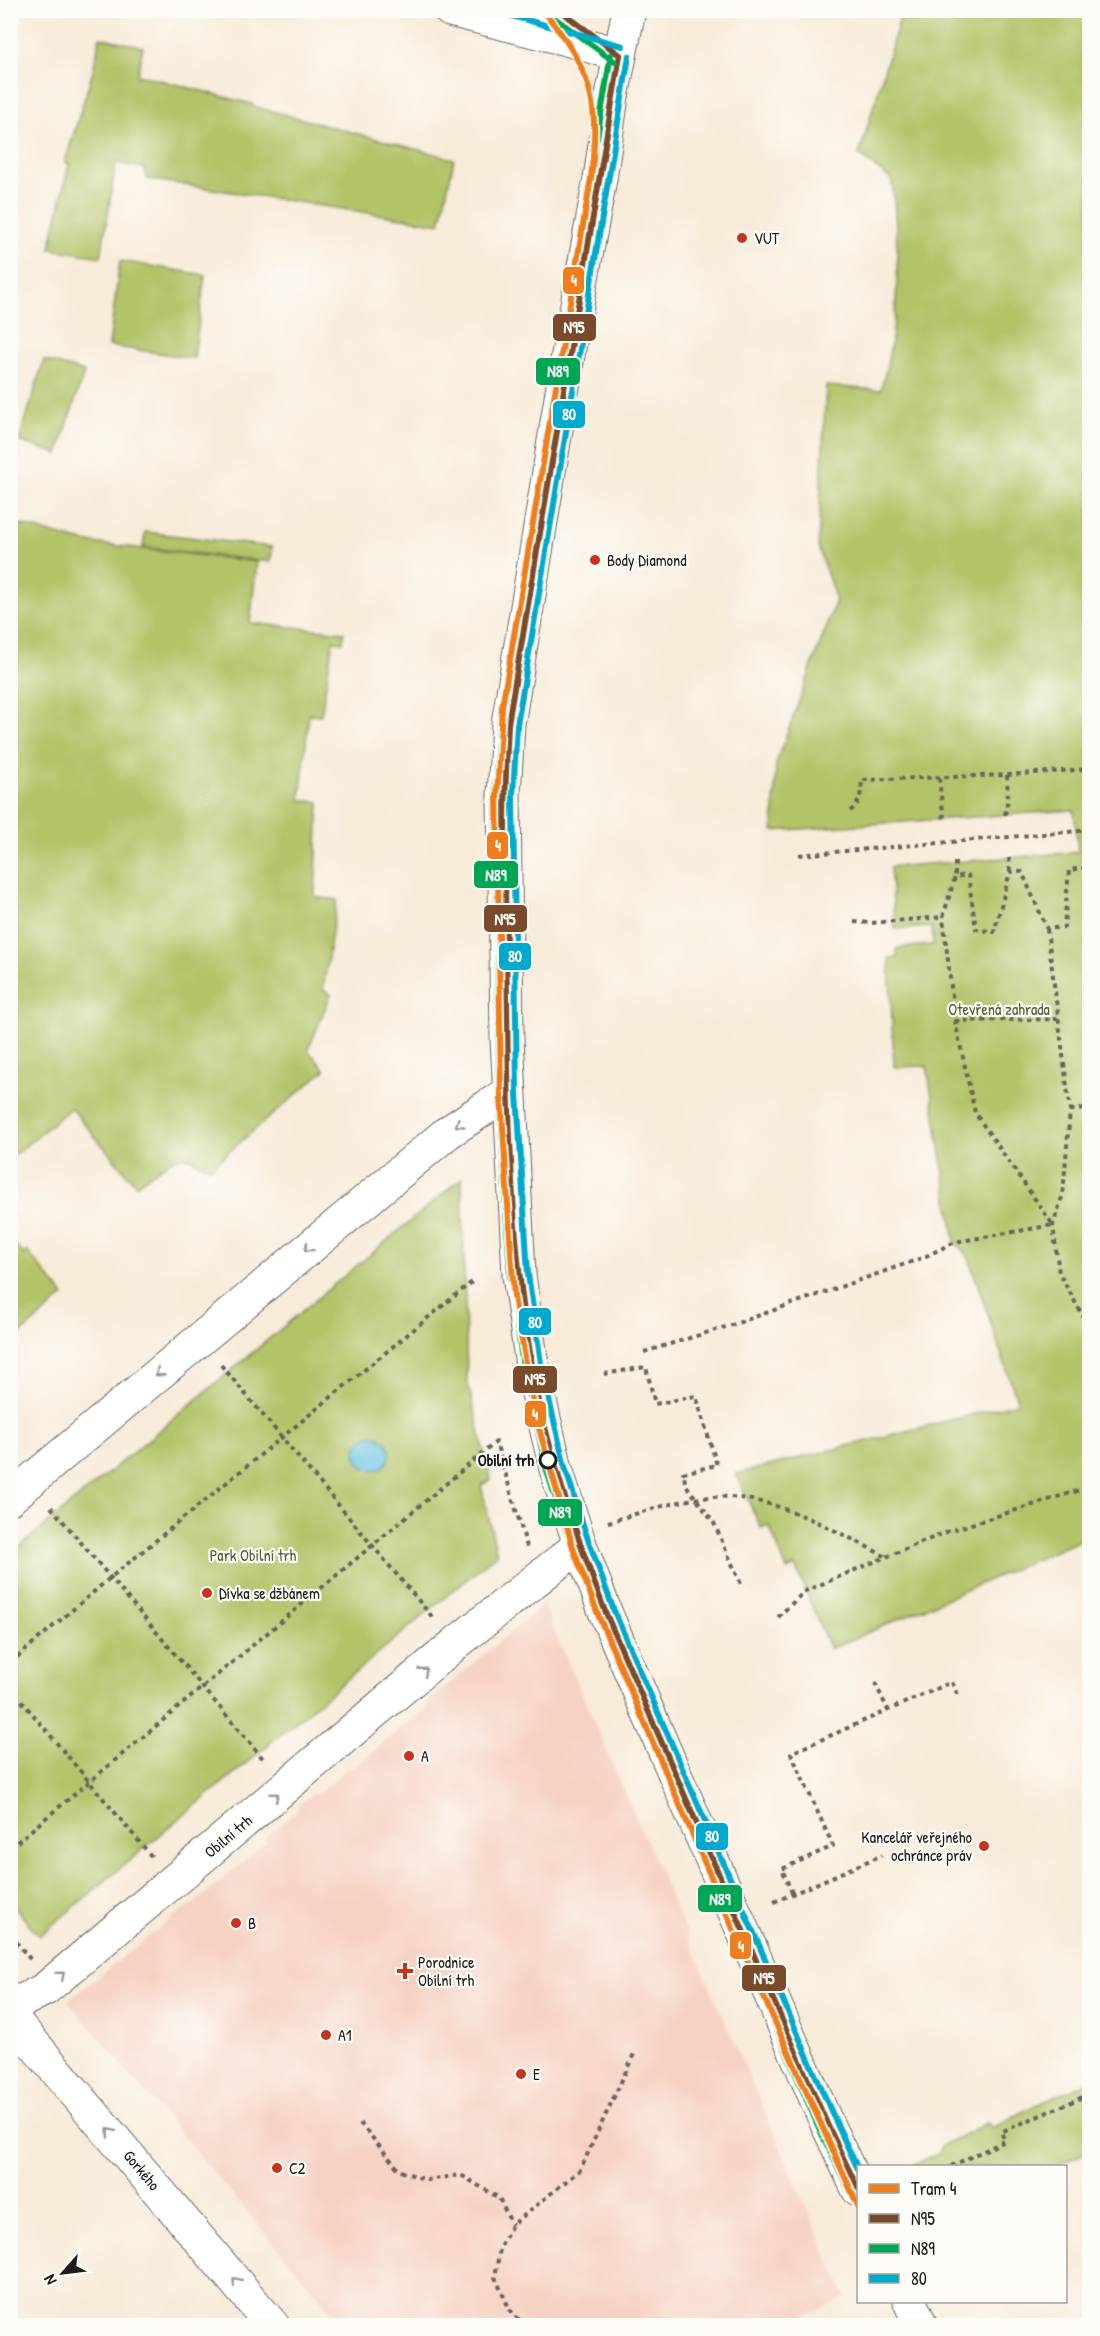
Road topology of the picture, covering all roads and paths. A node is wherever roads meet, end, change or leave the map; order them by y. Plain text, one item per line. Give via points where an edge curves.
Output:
1 (450, 10) edge
2 (558, 10) edge
3 (629, 10) edge
4 (620, 56) junction
5 (1089, 769) edge
6 (1007, 776) junction
7 (939, 778) junction
8 (850, 811) dead end
9 (1005, 815) dead end
10 (944, 820) dead end
11 (1089, 830) edge
12 (799, 855) dead end
13 (1009, 858) dead end
14 (955, 862) dead end
15 (1010, 872) junction
16 (955, 877) junction
17 (1089, 879) edge
18 (943, 917) junction
19 (854, 922) dead end
20 (1047, 929) junction
21 (1058, 1019) junction
22 (955, 1021) junction
23 (508, 1093) junction
24 (1089, 1109) edge
25 (1070, 1110) junction
26 (1053, 1225) junction
27 (473, 1281) dead end
28 (1089, 1329) edge
29 (200, 1339) junction
30 (644, 1352) dead end
31 (604, 1374) dead end
32 (281, 1438) junction
33 (1089, 1487) edge
34 (20, 1490) edge
35 (695, 1500) junction
36 (577, 1538) junction
37 (372, 1544) junction
38 (528, 1552) dead end
39 (885, 1557) junction
40 (110, 1578) junction
41 (741, 1584) dead end
42 (778, 1617) dead end
43 (455, 1644) junction
44 (10, 1663) edge
45 (876, 1683) dead end
46 (203, 1686) junction
47 (10, 1687) edge
48 (958, 1695) dead end
49 (888, 1710) junction
50 (89, 1783) junction
51 (286, 1787) junction
52 (10, 1848) edge
53 (882, 1855) dead end
54 (174, 1881) junction
55 (792, 1893) junction
56 (774, 1902) dead end
57 (10, 2002) edge
58 (10, 2016) edge
59 (634, 2054) dead end
60 (1089, 2094) edge
61 (360, 2123) dead end
62 (953, 2165) edge
63 (857, 2187) edge
64 (512, 2224) junction
65 (911, 2303) edge
66 (273, 2325) edge
67 (525, 2325) edge
68 (921, 2325) edge

1 - 4 street
2 - 4 street
3 - 4 street
4 - 23 street via 508,724 504,830
5 - 6 path
6 - 7 path
6 - 9 path
7 - 8 path via 862,780 861,797
7 - 10 path
11 - 12 path
13 - 15 path
14 - 16 path
15 - 16 path via 994,932 976,929 969,875
15 - 20 path via 1022,872
16 - 18 path
17 - 20 path via 1084,868 1069,870 1064,927
18 - 19 path
18 - 22 path
20 - 21 path
21 - 22 path
21 - 25 path
22 - 26 path via 975,1113
23 -> 29 street via 447,1133
23 - 36 street via 521,1296 542,1410
24 - 25 path
25 - 26 path via 1063,1194
26 - 28 path via 1059,1273
26 - 30 path via 955,1242 912,1262
27 - 32 path
29 - 32 path
29 -> 34 street
31 - 35 path via 646,1367 655,1404 696,1396 717,1465 683,1473
32 - 37 path
32 - 40 path
33 - 39 path via 949,1531
34 - 40 path
35 - 36 path
35 - 39 path via 730,1497 778,1507
35 - 41 path via 714,1523
36 - 43 street, Obilní trh
36 - 63 street via 663,1747
37 - 38 path via 496,1442
37 - 43 path
37 - 46 path
39 - 42 path via 806,1591
40 - 44 path
40 - 46 path
51 -> 43 street, Obilní trh
45 - 49 path
46 - 50 path
46 - 51 path
47 - 50 path
48 - 49 path via 952,1682
49 - 55 path via 791,1753 833,1846 782,1869
50 - 52 path
50 - 54 path
54 -> 51 street, Obilní trh
53 - 55 path
57 -> 54 street, Obilní trh via 45,1989
55 - 56 path
66 -> 58 street, Gorkého
59 - 64 path via 580,2170
60 - 62 path via 1001,2132 1005,2141
61 - 64 path via 400,2171 427,2180 461,2175 499,2198
64 - 67 path via 500,2248 495,2277 510,2310
65 - 68 street

